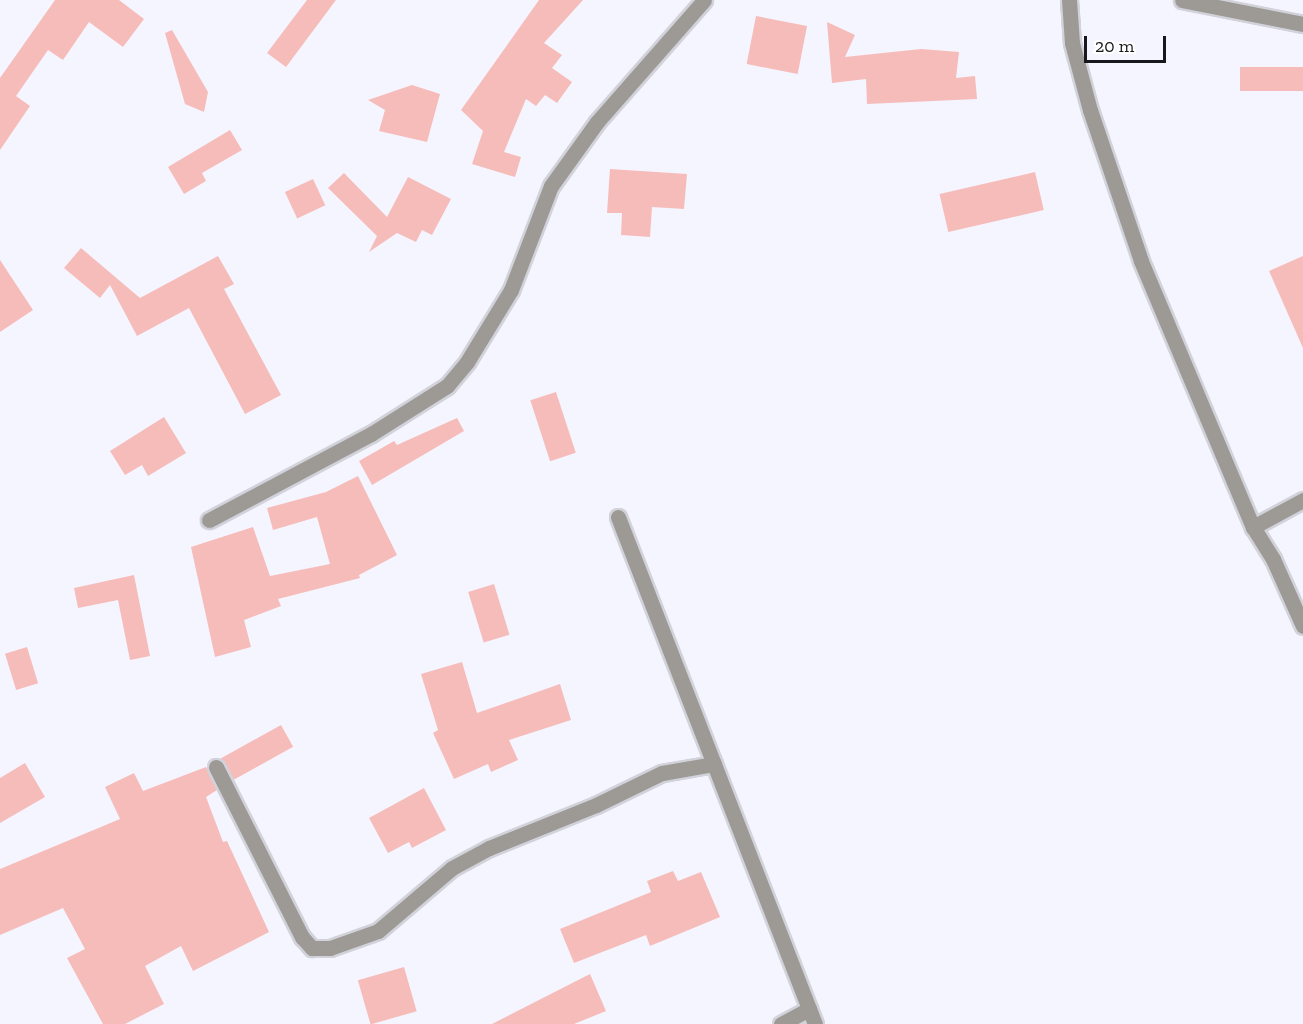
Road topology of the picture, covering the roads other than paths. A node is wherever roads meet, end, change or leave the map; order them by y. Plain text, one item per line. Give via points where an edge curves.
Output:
1 (704, 0) edge
2 (1069, 0) edge
3 (1182, 0) edge
4 (1303, 24) edge
5 (1303, 500) edge
6 (618, 517) dead end
7 (209, 520) dead end
8 (1253, 527) junction
9 (1303, 626) edge
10 (714, 764) junction
11 (216, 767) dead end
12 (809, 1009) junction
13 (781, 1024) edge
14 (815, 1024) edge

1 - 7 street via 597,122 551,186 511,290 467,362 447,386 380,429
2 - 8 street via 1072,43 1090,110 1141,261
3 - 4 street
5 - 8 street
6 - 10 street
8 - 9 street via 1273,559
10 - 11 street via 662,773 596,805 489,848 452,868 378,931 330,948 312,948 302,937
10 - 12 street
12 - 13 street
12 - 14 street

